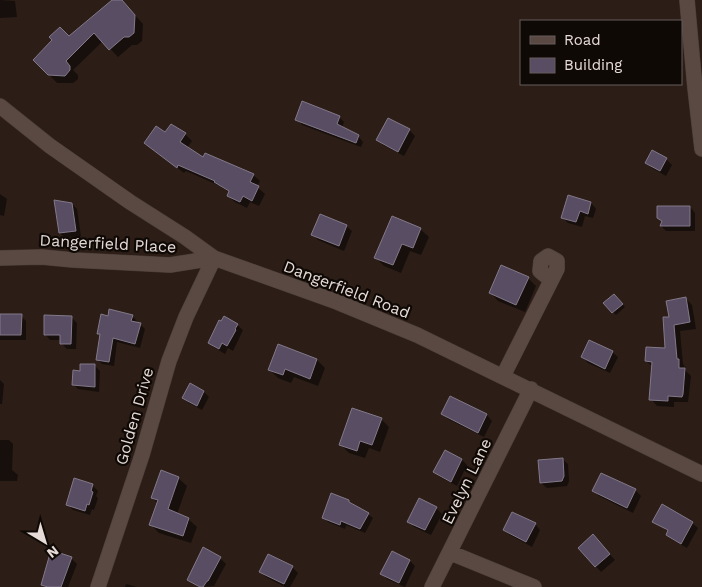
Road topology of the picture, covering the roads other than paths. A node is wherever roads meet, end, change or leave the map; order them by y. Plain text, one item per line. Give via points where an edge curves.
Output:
1 (687, 0) edge
2 (698, 89) edge
3 (0, 106) edge
4 (702, 149) edge
5 (0, 258) edge
6 (214, 258) junction
7 (551, 280) dead end
8 (503, 376) junction
9 (531, 389) junction
10 (702, 474) edge
11 (451, 552) junction
12 (98, 587) edge
13 (432, 587) edge
14 (534, 587) edge

1 - 2 street
2 - 4 street
3 - 6 street, Dangerfield Road via 50,146
5 - 6 street, Dangerfield Place via 42,257 170,265
6 - 8 street, Dangerfield Road via 344,304
6 - 12 street, Golden Drive via 169,361
7 - 8 street
8 - 9 street, Dangerfield Road
9 - 10 street, Dangerfield Road
9 - 11 street, Evelyn Lane
11 - 13 street, Evelyn Lane
11 - 14 street

